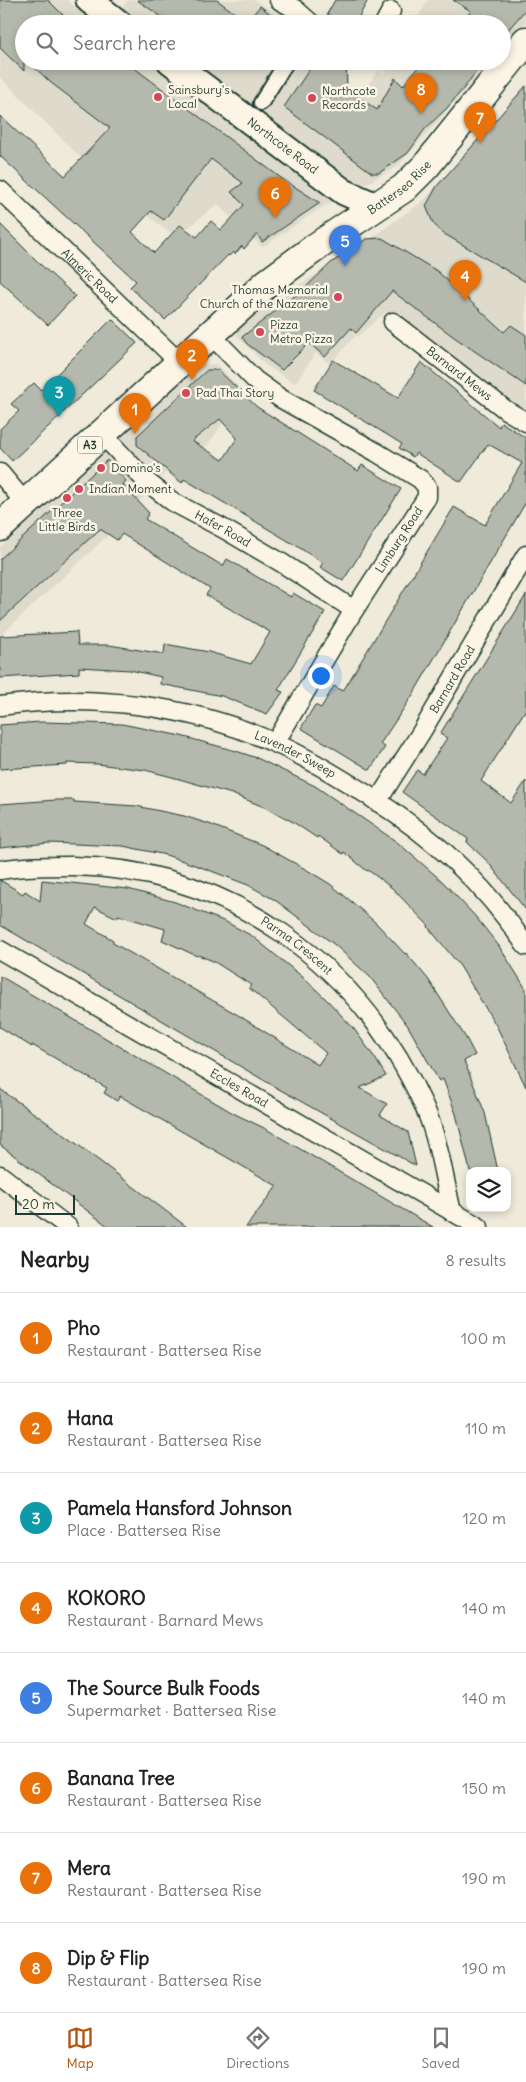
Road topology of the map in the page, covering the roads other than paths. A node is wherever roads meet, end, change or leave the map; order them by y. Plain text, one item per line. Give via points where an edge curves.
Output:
1 (279, 0) edge
2 (302, 15) edge
3 (526, 41) edge
4 (511, 60) edge
5 (182, 70) edge
6 (281, 70) edge
7 (503, 70) edge
8 (261, 103) dead end
9 (0, 190) edge
10 (376, 206) junction
11 (393, 322) dead end
12 (210, 334) junction
13 (179, 362) junction
14 (526, 422) edge
15 (102, 434) junction
16 (0, 474) edge
17 (26, 504) junction
18 (0, 527) edge
19 (526, 555) edge
20 (354, 610) junction
21 (0, 706) edge
22 (275, 743) junction
23 (377, 802) junction
24 (0, 870) edge
25 (526, 946) edge
26 (0, 950) edge
27 (0, 1174) edge
28 (452, 1212) junction
29 (68, 1227) edge
30 (479, 1227) edge

1 - 2 street
3 - 4 highway, Battersea Rise / A3
5 - 10 main road, Northcote Road via 344,192
6 - 8 street
7 - 10 highway, Battersea Rise / A3 via 420,172 404,188
9 - 13 street, Almeric Road
10 - 12 highway, Battersea Rise / A3 via 272,280
11 - 14 street, Barnard Mews
12 - 13 highway, Battersea Rise / A3
12 - 20 street, Limburg Road via 255,380 280,398 420,478 427,487 427,497
13 - 15 highway, Battersea Rise / A3
15 - 17 highway, Battersea Rise / A3
15 - 20 street, Hafer Road via 146,481 173,502 257,548
16 - 17 street
17 - 18 highway, Battersea Rise / A3
19 - 23 street, Barnard Road
20 - 22 street, Limburg Road
21 - 22 street, Lavender Sweep via 64,701 116,703 190,715
22 - 23 street, Lavender Sweep via 331,772
23 - 25 street, Lavender Sweep via 468,873 493,900
24 - 28 street, Parma Crescent via 86,866 146,874 213,894 242,907 284,934 358,1002 400,1058 437,1141
26 - 28 street, Eccles Road
27 - 29 street
28 - 30 street, Eccles Road

